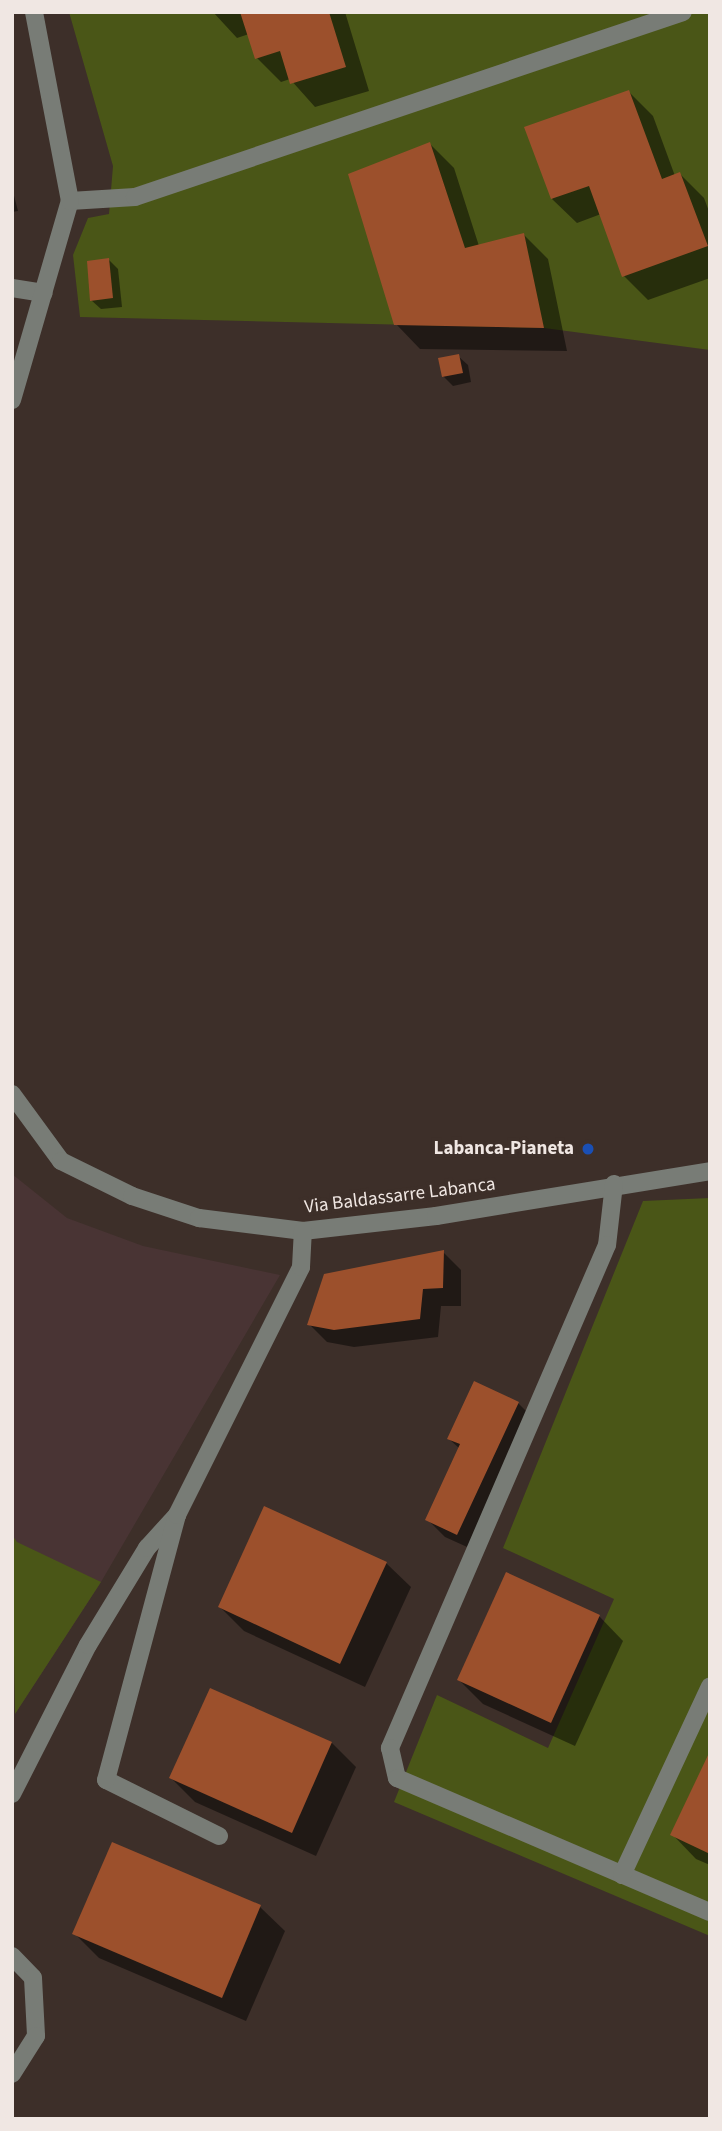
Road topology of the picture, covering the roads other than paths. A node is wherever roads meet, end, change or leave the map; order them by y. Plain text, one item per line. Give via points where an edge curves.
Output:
1 (34, 12) edge
2 (683, 12) edge
3 (70, 201) junction
4 (12, 288) edge
5 (44, 293) junction
6 (12, 400) edge
7 (12, 1094) edge
8 (710, 1171) edge
9 (614, 1184) junction
10 (303, 1231) junction
11 (177, 1515) junction
12 (710, 1686) edge
13 (12, 1794) edge
14 (219, 1836) dead end
15 (622, 1875) junction
16 (710, 1912) edge
17 (12, 1956) edge
18 (12, 2074) edge

1 - 3 street
2 - 3 street via 135,197
3 - 5 street
4 - 5 street
5 - 6 street
7 - 10 street, Via Baldassarre Labanca via 61,1161 132,1196 199,1218
8 - 9 street, Via Baldassarre Labanca
9 - 10 street, Via Baldassarre Labanca via 436,1216
9 - 15 street via 607,1245 390,1748 397,1778
10 - 11 street via 301,1267
11 - 13 street via 146,1548 88,1645
11 - 14 street via 106,1780
12 - 15 street
15 - 16 street
17 - 18 street via 33,1978 36,2036

